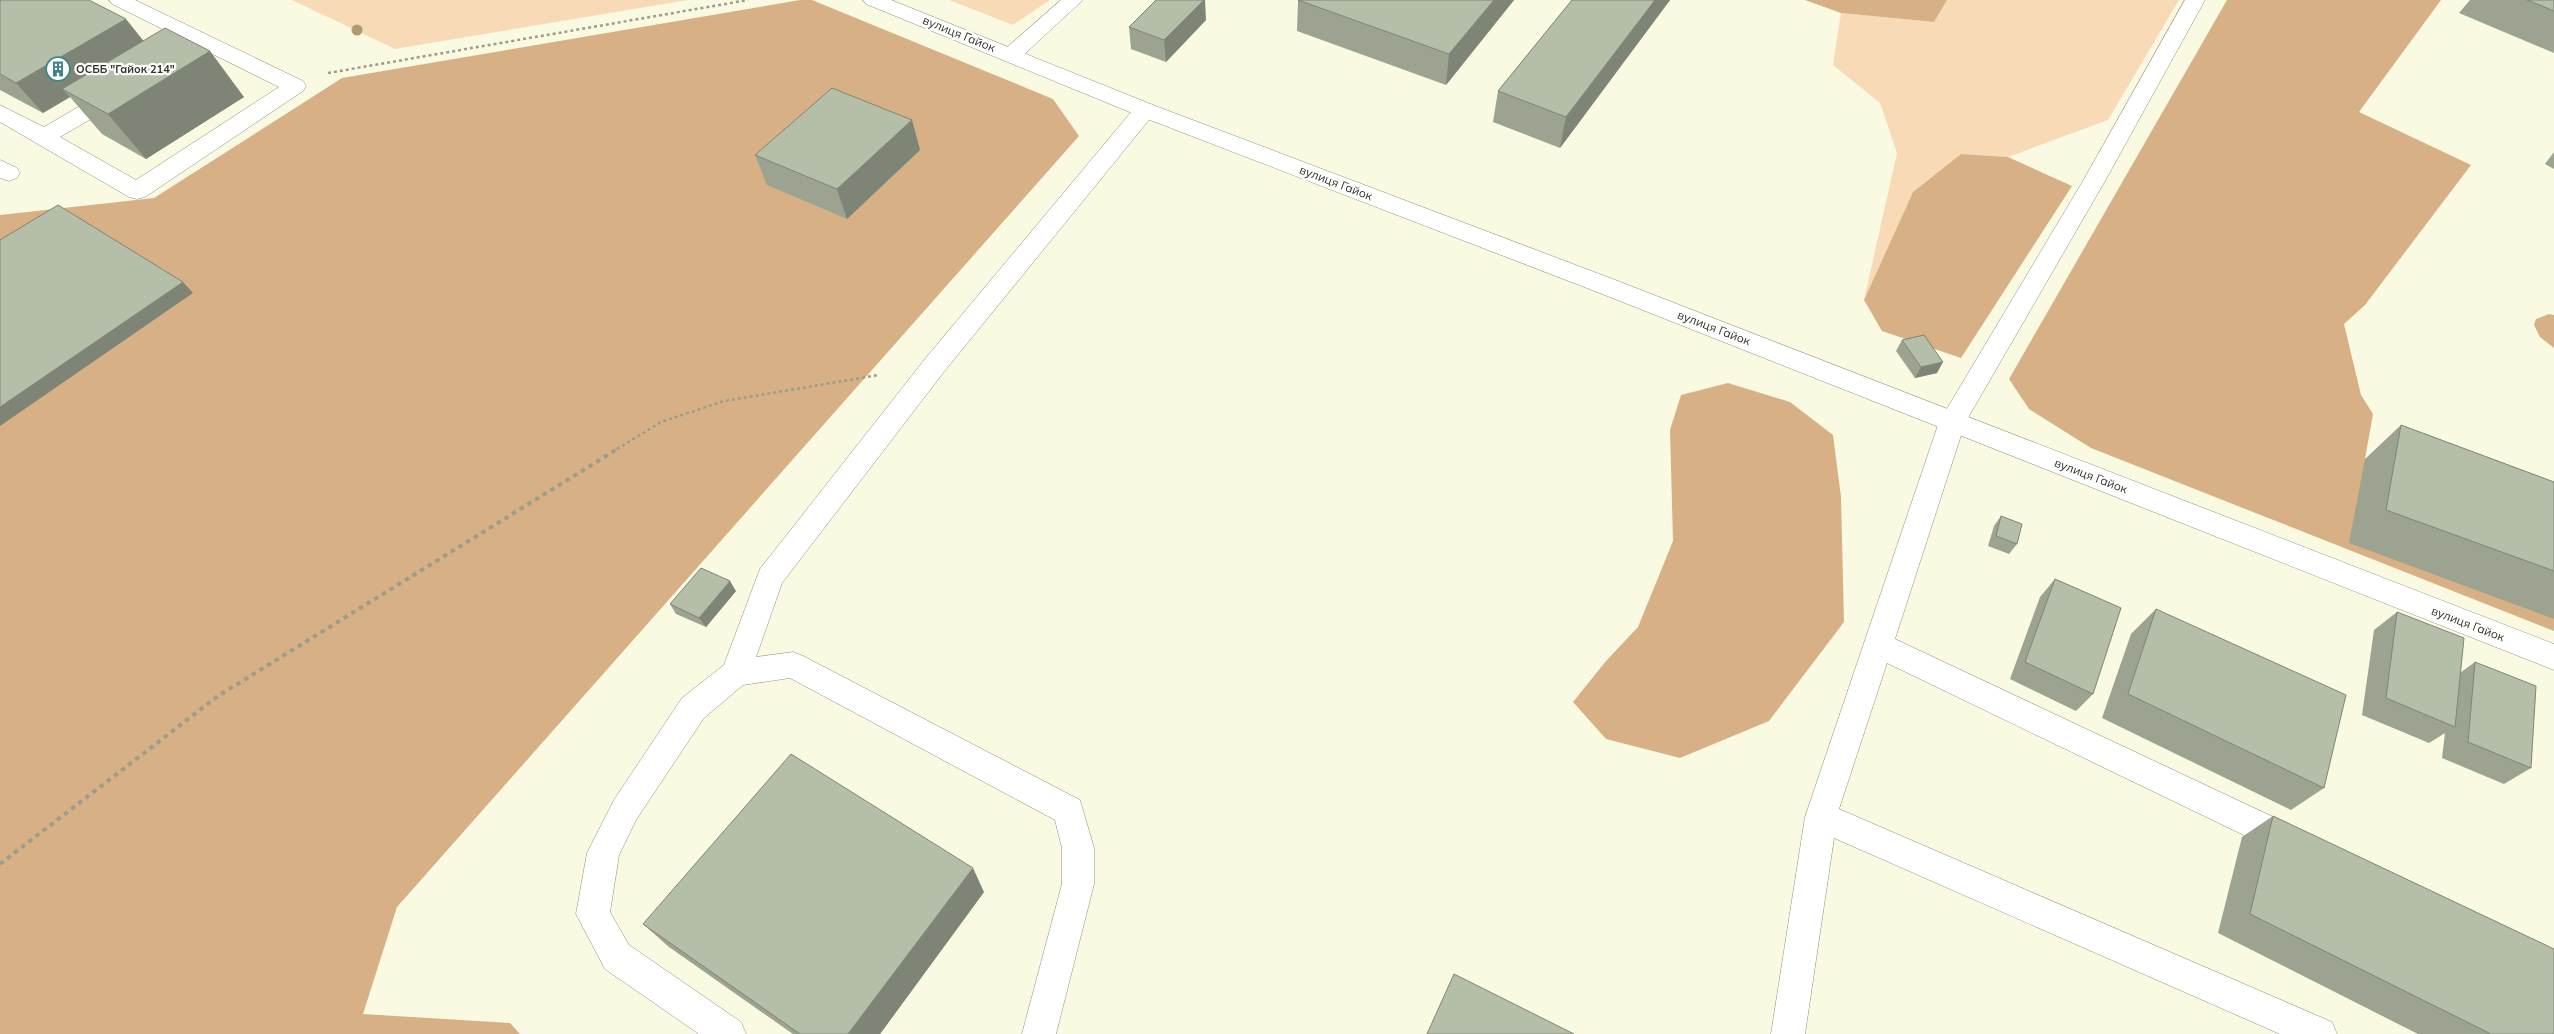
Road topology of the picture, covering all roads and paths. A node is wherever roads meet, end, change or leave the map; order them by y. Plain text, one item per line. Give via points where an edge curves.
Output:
1 (119, 0) edge
2 (748, 0) edge
3 (873, 0) edge
4 (1073, 0) edge
5 (2195, 0) edge
6 (1011, 55) junction
7 (137, 82) edge
8 (295, 86) junction
9 (1145, 110) junction
10 (0, 112) edge
11 (44, 137) junction
12 (934, 366) junction
13 (1952, 422) junction
14 (1878, 645) junction
15 (2554, 657) edge
16 (736, 673) junction
17 (1821, 817) junction
18 (2316, 853) edge
19 (0, 864) edge
20 (729, 1034) edge
21 (1039, 1034) edge
22 (1788, 1034) edge
23 (2320, 1034) edge

1 - 8 street via 195,46
2 - 8 path via 330,72
3 - 6 street, вулиця Гайок
4 - 6 street
5 - 13 street via 2094,181
6 - 9 street, вулиця Гайок
7 - 11 street
8 - 11 street via 137,191
9 - 12 street
9 - 13 street, вулиця Гайок via 1592,280
10 - 11 street
12 - 16 street via 770,577
12 - 19 path via 724,401 661,422 218,696
13 - 14 street
13 - 15 street, вулиця Гайок
14 - 17 street
14 - 18 street
16 - 20 street via 693,708 625,810 603,853 593,914 617,957
16 - 21 street via 793,665 1069,811 1078,848 1078,884
17 - 22 street
17 - 23 street

